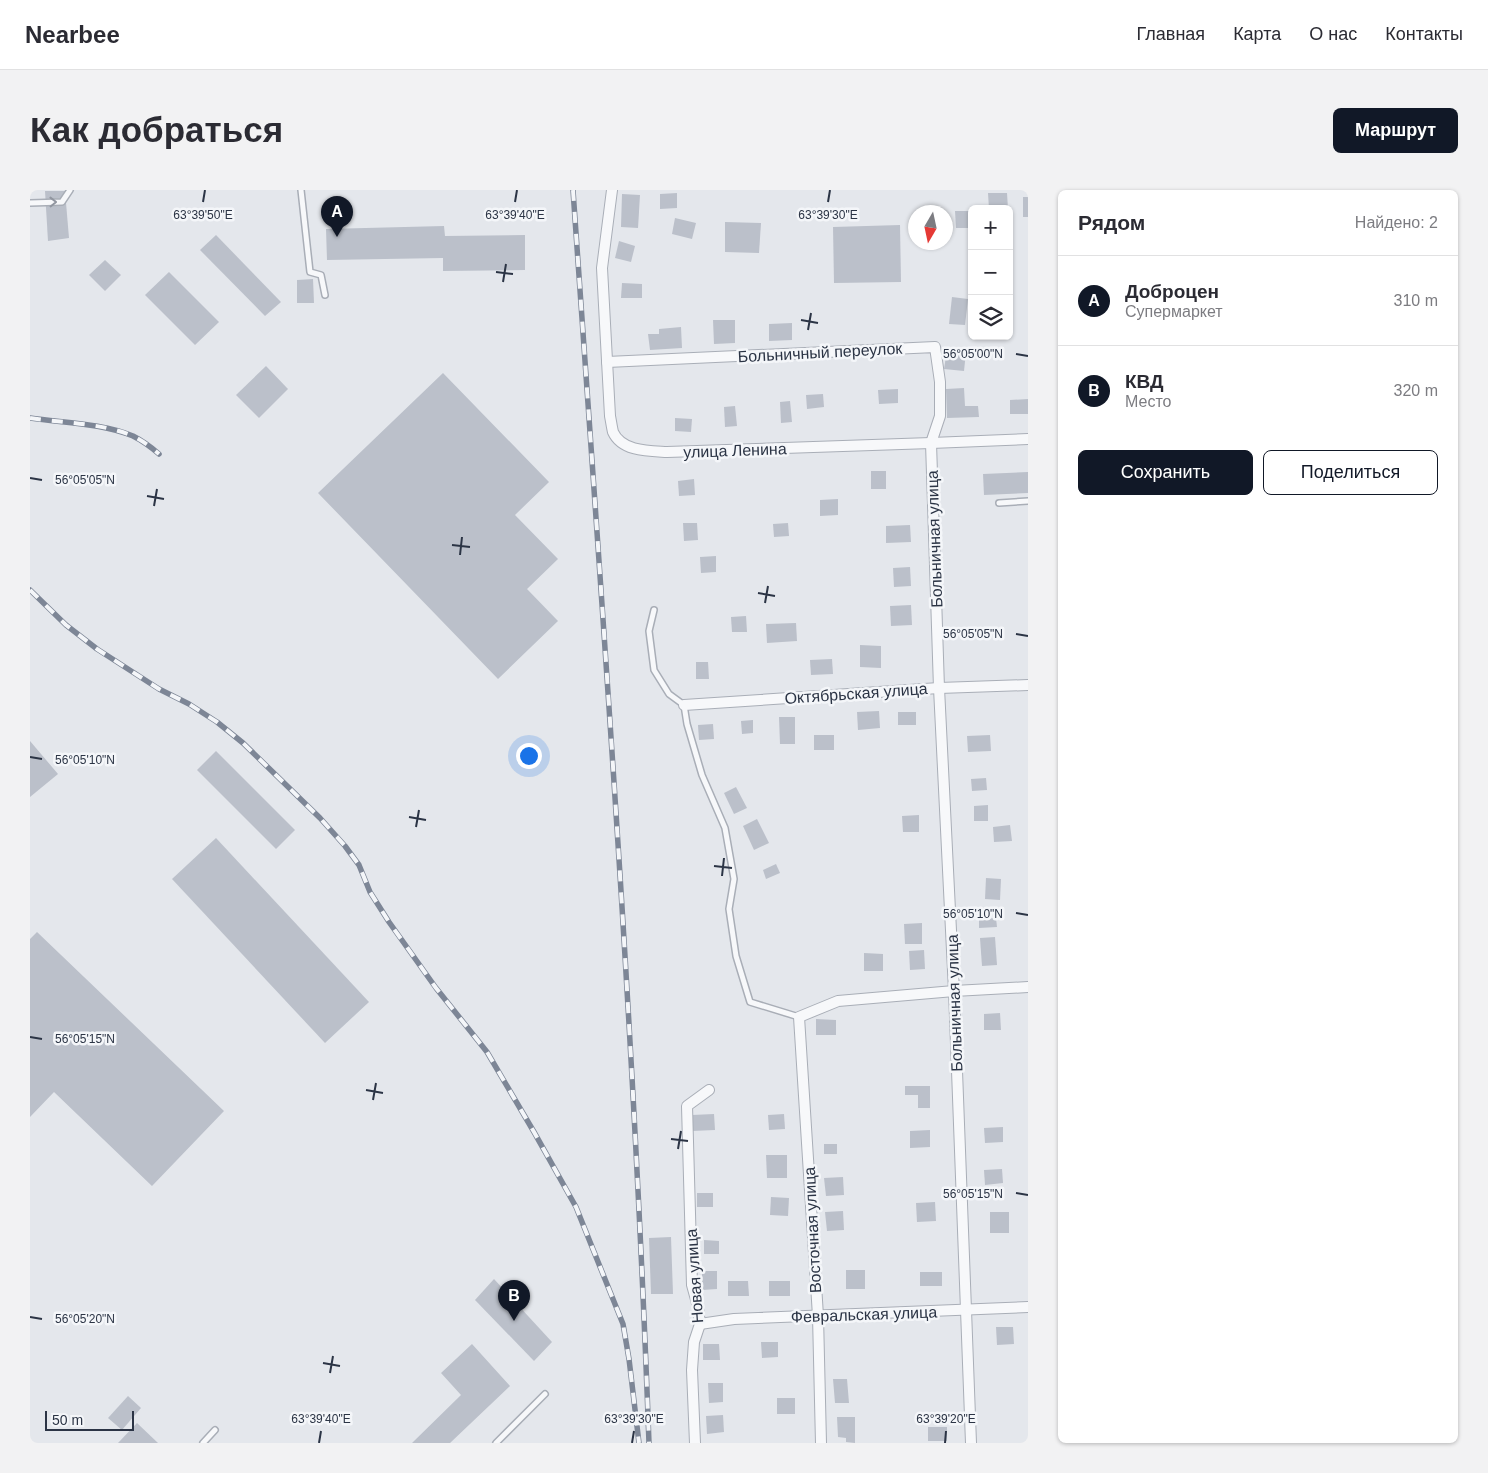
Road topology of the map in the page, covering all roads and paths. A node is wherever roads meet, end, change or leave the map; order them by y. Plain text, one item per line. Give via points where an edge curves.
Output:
1 (70, 190) edge
2 (301, 190) edge
3 (612, 190) edge
4 (30, 203) edge
5 (324, 295) dead end
6 (607, 362) junction
7 (1028, 438) edge
8 (931, 443) junction
9 (1028, 501) edge
10 (999, 503) dead end
11 (654, 610) dead end
12 (1028, 685) edge
13 (939, 688) junction
14 (684, 705) junction
15 (1028, 987) edge
16 (954, 990) junction
17 (800, 1017) junction
18 (709, 1090) dead end
19 (1028, 1307) edge
20 (965, 1310) junction
21 (818, 1316) junction
22 (700, 1324) junction
23 (545, 1394) dead end
24 (215, 1430) dead end
25 (203, 1443) edge
26 (496, 1443) edge
27 (695, 1443) edge
28 (821, 1443) edge
29 (971, 1443) edge

4 -> 1 lane via 62,202
2 - 5 lane via 310,272 321,275
3 - 6 street, улица Ленина via 602,268
6 - 8 street, улица Ленина via 614,433 622,443 635,449 668,452
6 - 8 street, Больничный переулок via 935,347 940,416
7 - 8 street, улица Ленина
8 - 13 street, Больничная улица
9 - 10 lane
11 - 14 lane via 649,631 654,670 669,694
12 - 13 street, Октябрьская улица
13 - 14 street, Октябрьская улица
13 - 16 street, Больничная улица
14 - 17 lane via 702,775 725,828 734,878 730,909 736,956 750,1002
15 - 16 street
16 - 17 street via 838,1000
16 - 20 street, Больничная улица
17 - 21 street, Восточная улица
18 - 22 street, Новая улица via 687,1106 692,1285
19 - 20 street, Февральская улица
20 - 21 street, Февральская улица
20 - 29 street, Больничная улица
21 - 22 street, Февральская улица via 734,1319
21 - 28 street, Восточная улица
22 - 27 street, Новая улица via 694,1342 692,1370
23 - 26 lane
24 - 25 lane

